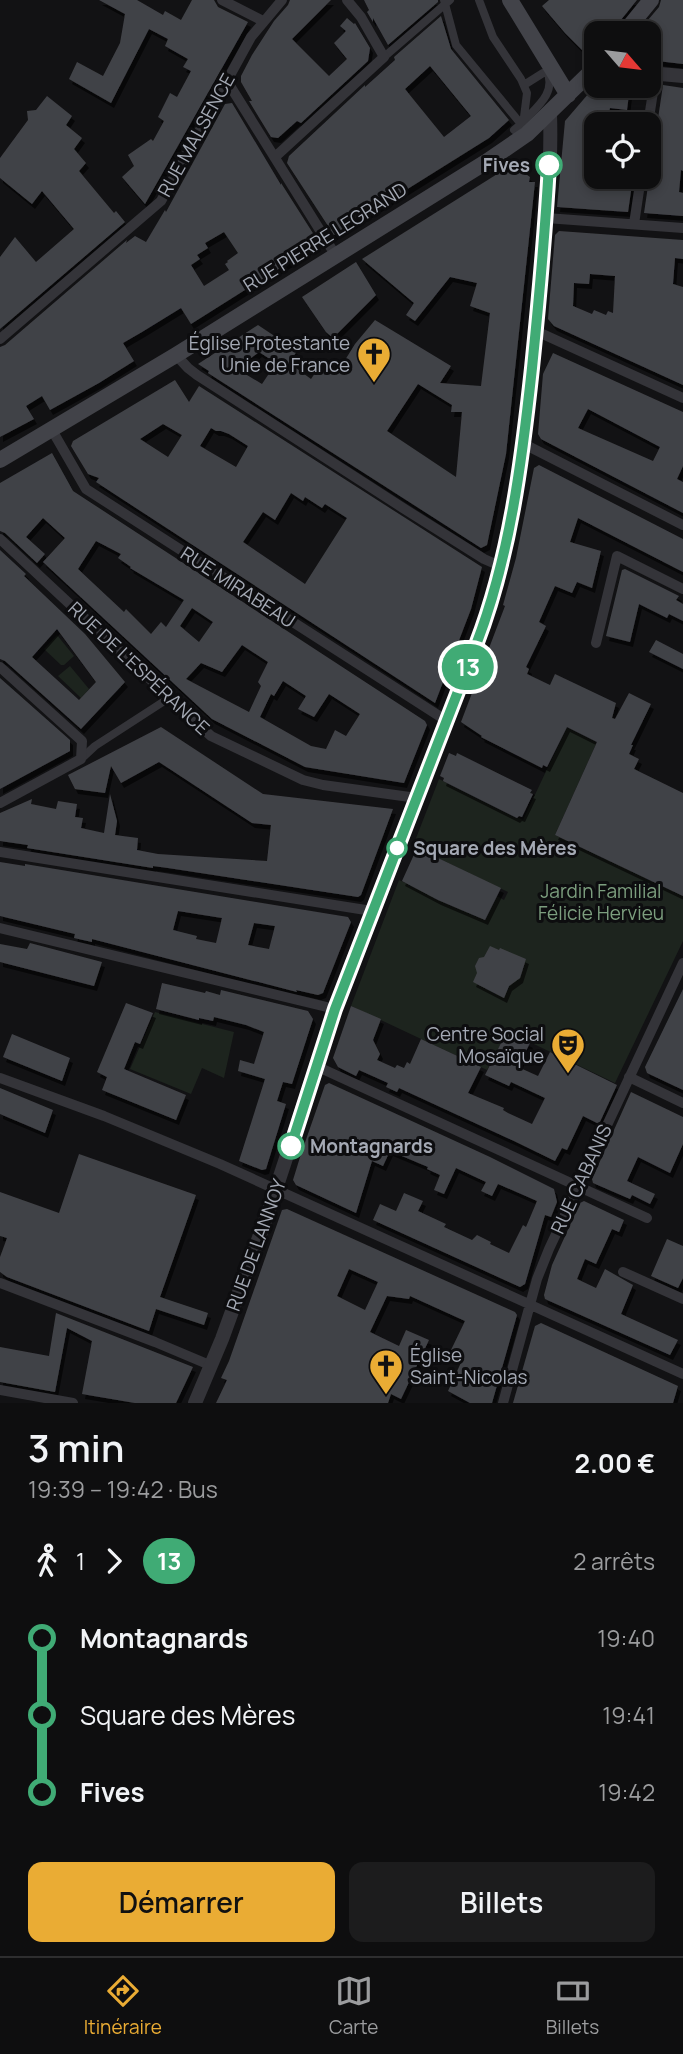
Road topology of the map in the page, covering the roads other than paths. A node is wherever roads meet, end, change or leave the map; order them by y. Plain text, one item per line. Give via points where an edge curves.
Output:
1 (222, 0) edge
2 (282, 0) edge
3 (347, 0) edge
4 (479, 0) edge
5 (502, 0) edge
6 (510, 0) edge
7 (651, 0) edge
8 (446, 2) edge
9 (263, 21) junction
10 (634, 21) edge
11 (384, 57) junction
12 (543, 73) dead end
13 (662, 74) edge
14 (683, 76) edge
15 (584, 79) edge
16 (227, 81) junction
17 (523, 85) junction
18 (568, 95) junction
19 (550, 114) junction
20 (517, 127) junction
21 (275, 157) junction
22 (639, 189) edge
23 (546, 218) junction
24 (634, 224) junction
25 (683, 228) edge
26 (336, 256) junction
27 (536, 331) junction
28 (0, 340) edge
29 (176, 355) junction
30 (683, 398) edge
31 (52, 430) junction
32 (524, 444) junction
33 (0, 460) edge
34 (683, 525) edge
35 (0, 539) edge
36 (500, 566) junction
37 (683, 589) edge
38 (596, 643) dead end
39 (0, 667) edge
40 (169, 698) junction
41 (447, 721) junction
42 (81, 759) junction
43 (417, 798) junction
44 (0, 803) edge
45 (0, 852) edge
46 (372, 911) junction
47 (0, 928) edge
48 (683, 964) edge
49 (335, 1009) junction
50 (316, 1066) junction
51 (629, 1077) junction
52 (0, 1078) edge
53 (683, 1103) edge
54 (578, 1186) junction
55 (276, 1190) junction
56 (647, 1218) dead end
57 (623, 1272) dead end
58 (0, 1283) edge
59 (683, 1300) edge
60 (530, 1306) junction
61 (683, 1360) edge
62 (212, 1366) junction
63 (680, 1373) edge
64 (0, 1391) edge
65 (73, 1403) edge
66 (195, 1403) edge
67 (503, 1403) edge

1 - 9 street
2 - 9 street, RUE MALSENCE
3 - 11 street
4 - 17 street via 493,37
5 - 20 street via 550,78 548,95
6 - 18 main road
7 - 10 main road
8 - 11 street
8 - 20 street via 456,45
9 - 16 street, RUE MALSENCE
11 - 21 street
12 - 17 street
13 - 14 street
15 - 18 main road, RUE PIERRE LEGRAND
16 - 21 street
16 - 28 street, RUE MALSENCE via 161,201
17 - 20 street via 527,93 524,117
18 - 19 main road, RUE PIERRE LEGRAND
19 - 23 street, RUE DE LANNOY
19 - 26 main road, RUE PIERRE LEGRAND via 496,156
21 - 26 street
22 - 24 street
23 - 24 street
23 - 27 street, RUE DE LANNOY
24 - 25 street
26 - 29 main road, RUE PIERRE LEGRAND
27 - 30 street
27 - 32 street, RUE DE LANNOY
29 - 31 main road, RUE PIERRE LEGRAND
29 - 36 street via 236,400
31 - 33 main road, RUE PIERRE LEGRAND
31 - 41 street, RUE MIRABEAU via 86,489
32 - 34 street
32 - 36 street, RUE DE LANNOY
35 - 40 street, RUE DE L'ESPÉRANCE
36 - 41 street, RUE DE LANNOY via 486,618
37 - 38 street via 617,556
39 - 42 street via 82,741
40 - 42 street
40 - 43 street, RUE DE L'ESPÉRANCE via 211,736 296,778
41 - 43 street, RUE DE LANNOY
42 - 44 street
43 - 46 street, RUE DE LANNOY
45 - 46 street
46 - 49 street, RUE DE LANNOY
47 - 49 street
48 - 51 street, RUE CABANIS
49 - 50 street, RUE DE LANNOY
50 - 54 street
50 - 55 street, RUE DE LANNOY
51 - 53 street
51 - 54 street, RUE CABANIS
52 - 55 street via 104,1116
54 - 56 street
54 - 60 street, RUE CABANIS via 545,1259
55 - 60 street
55 - 62 street, RUE DE LANNOY
57 - 59 street
58 - 62 street
60 - 63 street
60 - 67 street, RUE CABANIS
61 - 63 street
62 - 66 street, RUE DE LANNOY
64 - 65 street

